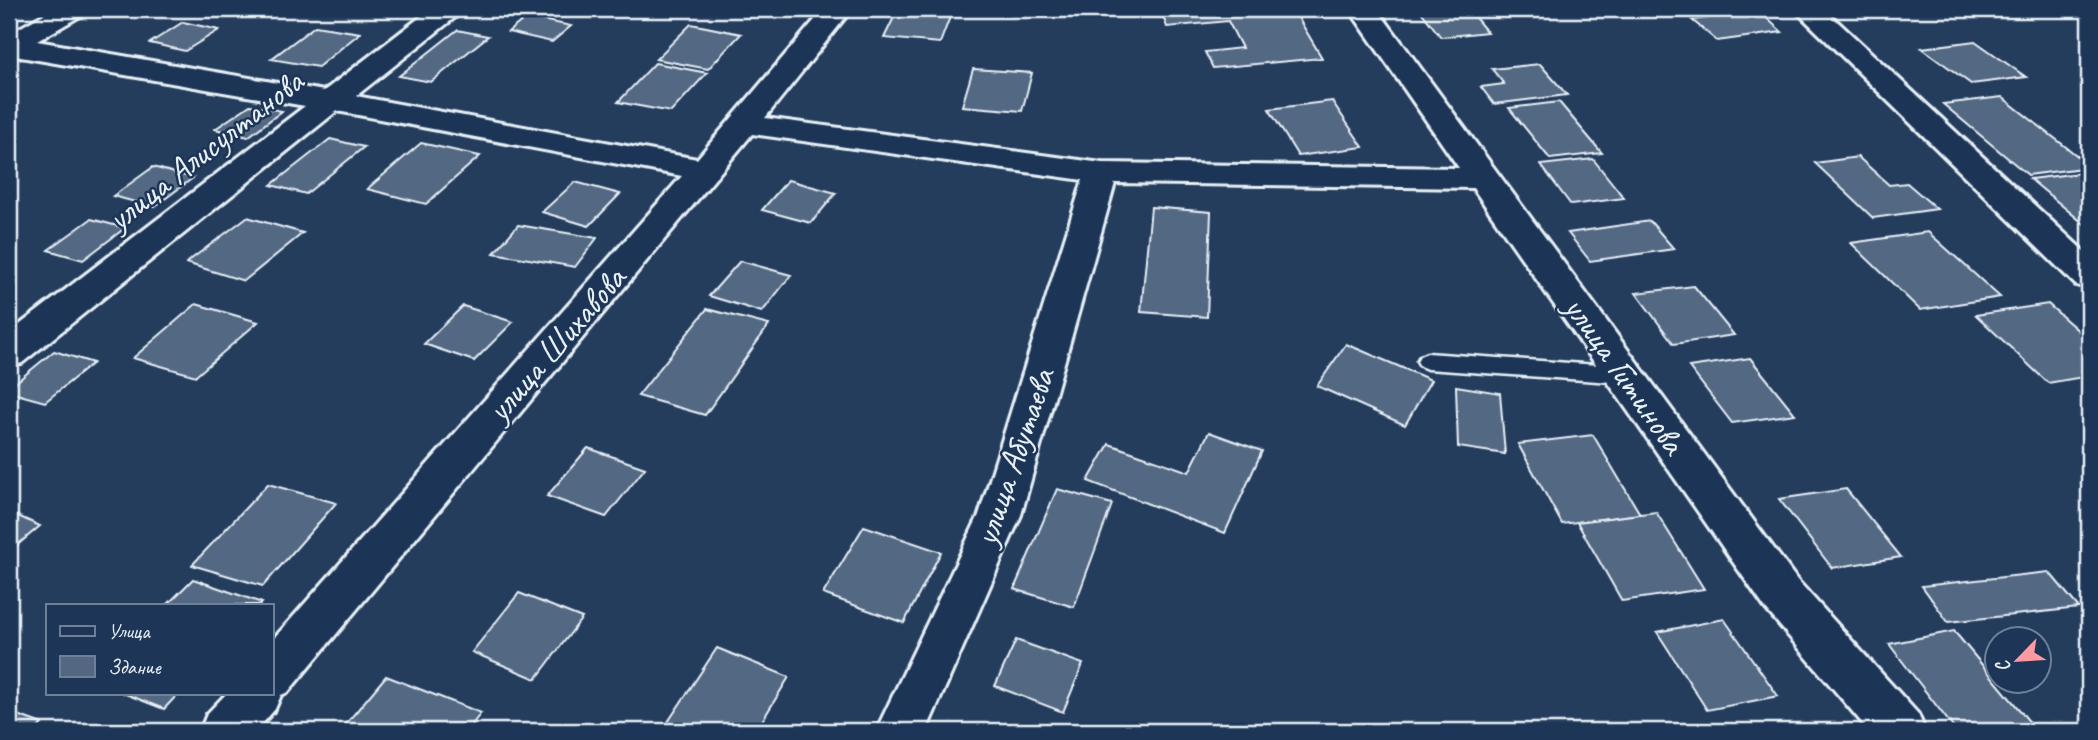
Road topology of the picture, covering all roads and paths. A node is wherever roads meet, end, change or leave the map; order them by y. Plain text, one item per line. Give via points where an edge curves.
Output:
1 (72, 9) edge
2 (448, 9) edge
3 (838, 9) edge
4 (1363, 9) edge
5 (1808, 9) edge
6 (9, 46) edge
7 (331, 101) junction
8 (744, 124) junction
9 (705, 170) junction
10 (1102, 173) junction
11 (1486, 178) junction
12 (2089, 276) edge
13 (9, 353) edge
14 (1427, 361) dead end
15 (1626, 375) junction
16 (273, 675) edge
17 (257, 694) edge
18 (225, 731) edge
19 (901, 731) edge
20 (1900, 731) edge

1 - 6 street
2 - 7 street, улица Алисултанова
3 - 8 street, улица Шихавова
4 - 11 street, улица Гитинова
5 - 12 street
6 - 7 street
7 - 9 street
7 - 13 street, улица Алисултанова
8 - 9 street, улица Шихавова
8 - 10 street
9 - 16 street, улица Шихавова
10 - 11 street
10 - 19 street, улица Абутаева via 1000,515
11 - 15 street, улица Гитинова
14 - 15 lane
15 - 20 street, улица Гитинова via 1781,594
17 - 18 street

